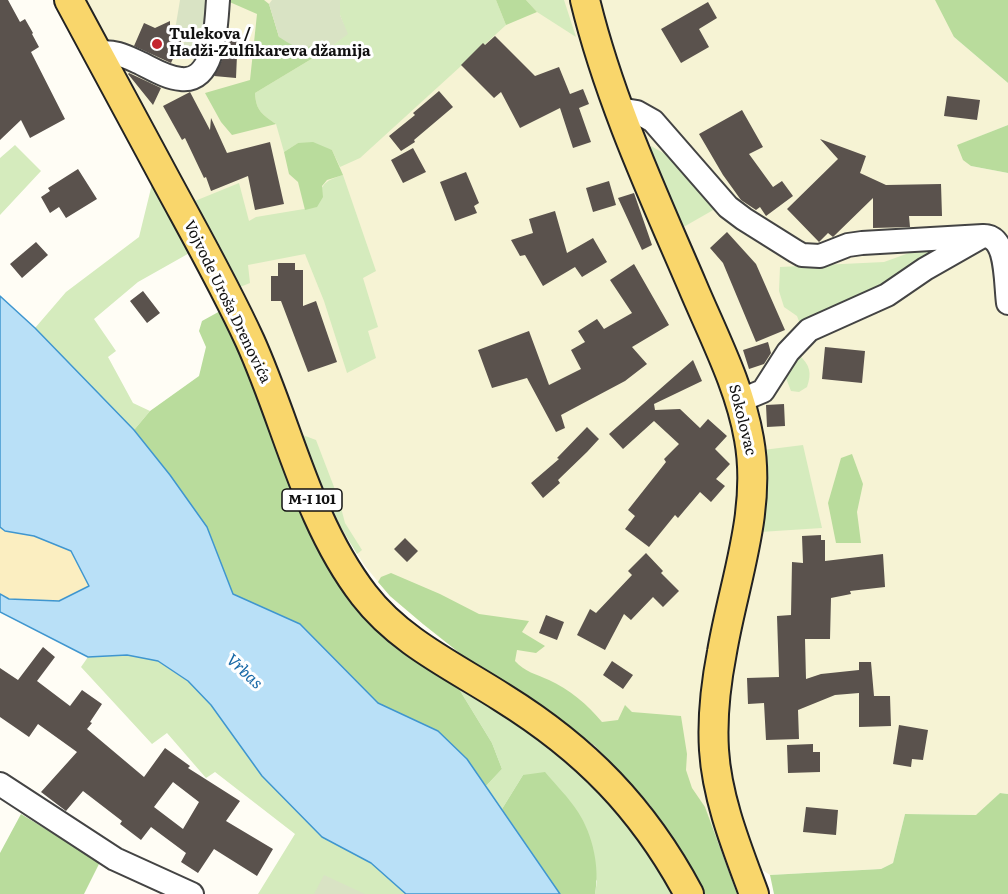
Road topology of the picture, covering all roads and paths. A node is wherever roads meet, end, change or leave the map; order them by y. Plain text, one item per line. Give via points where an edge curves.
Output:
1 (69, 0) edge
2 (218, 0) edge
3 (585, 0) edge
4 (98, 53) junction
5 (619, 109) junction
6 (983, 236) junction
7 (1008, 303) edge
8 (739, 401) junction
9 (0, 784) edge
10 (192, 894) edge
11 (689, 894) edge
12 (754, 894) edge

1 - 4 main road, Vojvode Uroša Drenovića / M-I 101
2 - 4 street via 209,58 192,77 180,79 118,54
3 - 5 main road, Sokolovac
4 - 11 main road, Vojvode Uroša Drenovića / M-I 101 via 231,302 263,371 323,526 353,580 397,630 553,731 594,766 643,822
5 - 6 street via 637,112 653,121 728,207 802,255 820,256 862,243
5 - 8 main road, Sokolovac
6 - 7 street via 992,236 1006,251
6 - 8 street via 925,268 887,295 809,330 788,352 763,391
8 - 12 main road, Sokolovac via 752,456 752,498 722,653 714,750 731,827
9 - 10 street via 115,859

